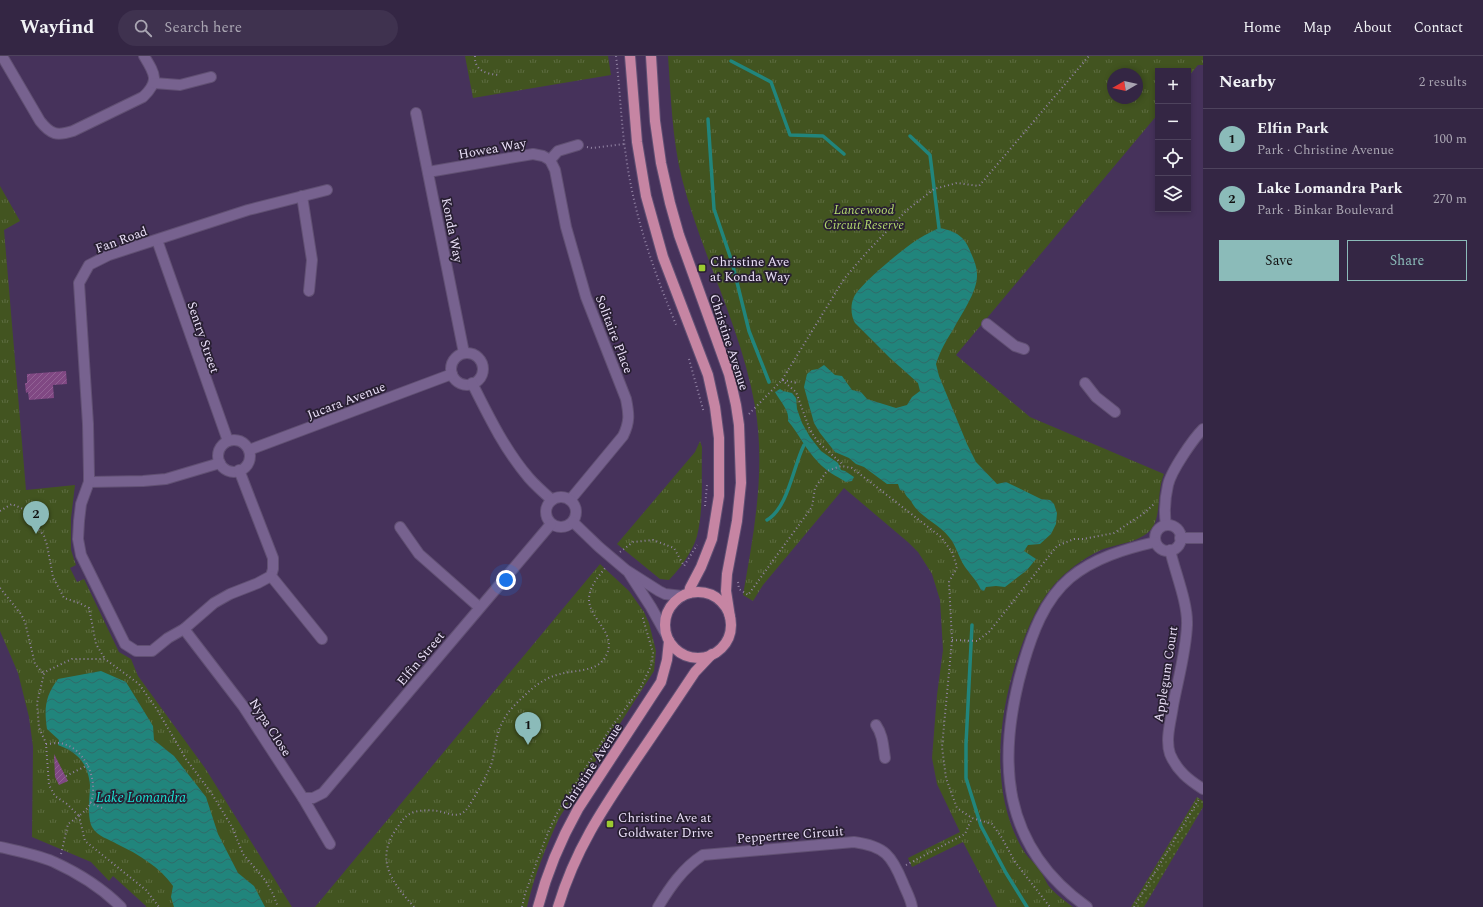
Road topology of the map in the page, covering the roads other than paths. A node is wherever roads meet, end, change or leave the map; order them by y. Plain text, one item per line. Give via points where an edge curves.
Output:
1 (2, 56) edge
2 (144, 56) edge
3 (630, 56) edge
4 (651, 56) edge
5 (211, 77) dead end
6 (154, 82) junction
7 (416, 113) dead end
8 (578, 145) road end
9 (550, 160) junction
10 (428, 172) junction
11 (327, 190) dead end
12 (302, 196) junction
13 (157, 240) junction
14 (309, 291) dead end
15 (986, 324) dead end
16 (1024, 349) dead end
17 (464, 353) junction
18 (452, 374) junction
19 (472, 383) junction
20 (1085, 383) dead end
21 (1115, 412) dead end
22 (1203, 429) edge
23 (228, 441) junction
24 (248, 450) junction
25 (220, 463) junction
26 (239, 470) junction
27 (89, 482) junction
28 (552, 500) junction
29 (570, 500) junction
30 (573, 522) junction
31 (551, 524) junction
32 (1166, 525) junction
33 (400, 527) dead end
34 (1180, 538) junction
35 (1203, 538) edge
36 (1155, 542) junction
37 (1170, 550) junction
38 (626, 570) junction
39 (271, 576) junction
40 (685, 594) junction
41 (480, 607) junction
42 (730, 617) junction
43 (184, 629) junction
44 (667, 637) junction
45 (322, 639) dead end
46 (712, 654) junction
47 (876, 725) dead end
48 (885, 758) dead end
49 (1202, 792) edge
50 (303, 798) junction
51 (330, 844) dead end
52 (0, 847) edge
53 (121, 907) edge
54 (538, 907) edge
55 (558, 907) edge
56 (658, 907) edge
57 (912, 907) edge
58 (1087, 907) edge

1 - 6 street via 40,121 47,130 54,133 73,131 143,96
2 - 6 street via 154,73
3 - 40 main road via 637,142 646,196 663,257 708,375 719,438 719,496 712,538 701,567
4 - 42 main road, Christine Avenue via 655,121 670,203 678,235 727,369 739,426 741,483 726,591
5 - 6 street via 180,85
7 - 10 street, Konda Way
8 - 9 street via 558,151
9 - 10 street, Howea Way via 533,154
9 - 29 street, Solitaire Place via 555,170 566,227 586,297 626,399 628,412 628,425 624,436
10 - 17 street, Konda Way
11 - 12 street, Fan Road
12 - 13 street, Fan Road via 248,210
12 - 14 street via 312,260
13 - 23 street, Sentry Street
13 - 27 street, Fan Road via 109,255 89,266 79,283
15 - 16 street via 1015,346
17 - 18 street via 453,361
17 - 19 street via 474,354 482,367 480,377
18 - 19 street via 462,384
18 - 24 street, Jucara Avenue
19 - 28 street via 512,456 530,480
20 - 21 street via 1096,397
22 - 32 street via 1189,446 1168,483
23 - 24 street via 238,440
23 - 25 street via 218,453
24 - 26 street via 247,464
25 - 26 street via 230,471
25 - 27 street via 166,479 143,482
26 - 39 street via 273,558 274,570
27 - 43 street via 81,504 79,547 125,644 136,651 152,651
28 - 29 street via 561,497
28 - 31 street via 546,512
29 - 30 street via 574,503 576,513
30 - 31 street via 560,528
30 - 38 street
31 - 41 street, Elfin Street
32 - 34 street via 1175,527
32 - 36 street via 1157,531
33 - 41 street via 419,554
34 - 35 street
34 - 37 street via 1177,547
36 - 37 street via 1162,549
36 - 58 street via 1098,560 1069,579 1045,610 1035,628 1013,705 1008,761 1009,784 1014,806 1033,851 1043,867 1071,896
37 - 49 street, Applegum Court via 1187,623 1168,740 1170,753 1176,765
38 - 40 street via 666,594
38 - 44 street via 651,607
39 - 43 street via 214,603
39 - 45 street
40 - 42 main road via 700,592 719,599
40 - 44 main road via 673,602 667,612
41 - 50 street, Elfin Street via 323,793 313,798
42 - 46 main road via 729,634 724,644
43 - 50 street, Nypa Close via 243,706
44 - 46 main road via 675,649 693,658 703,658
44 - 54 main road, Christine Avenue via 667,660 661,682 568,828 551,864
46 - 55 main road via 695,672 597,817 578,854
47 - 48 street via 882,738
50 - 51 street, Nypa Close
52 - 53 street via 54,862 100,889
56 - 57 street, Peppertree Circuit via 680,875 703,855 854,842 870,844 890,858 898,869

